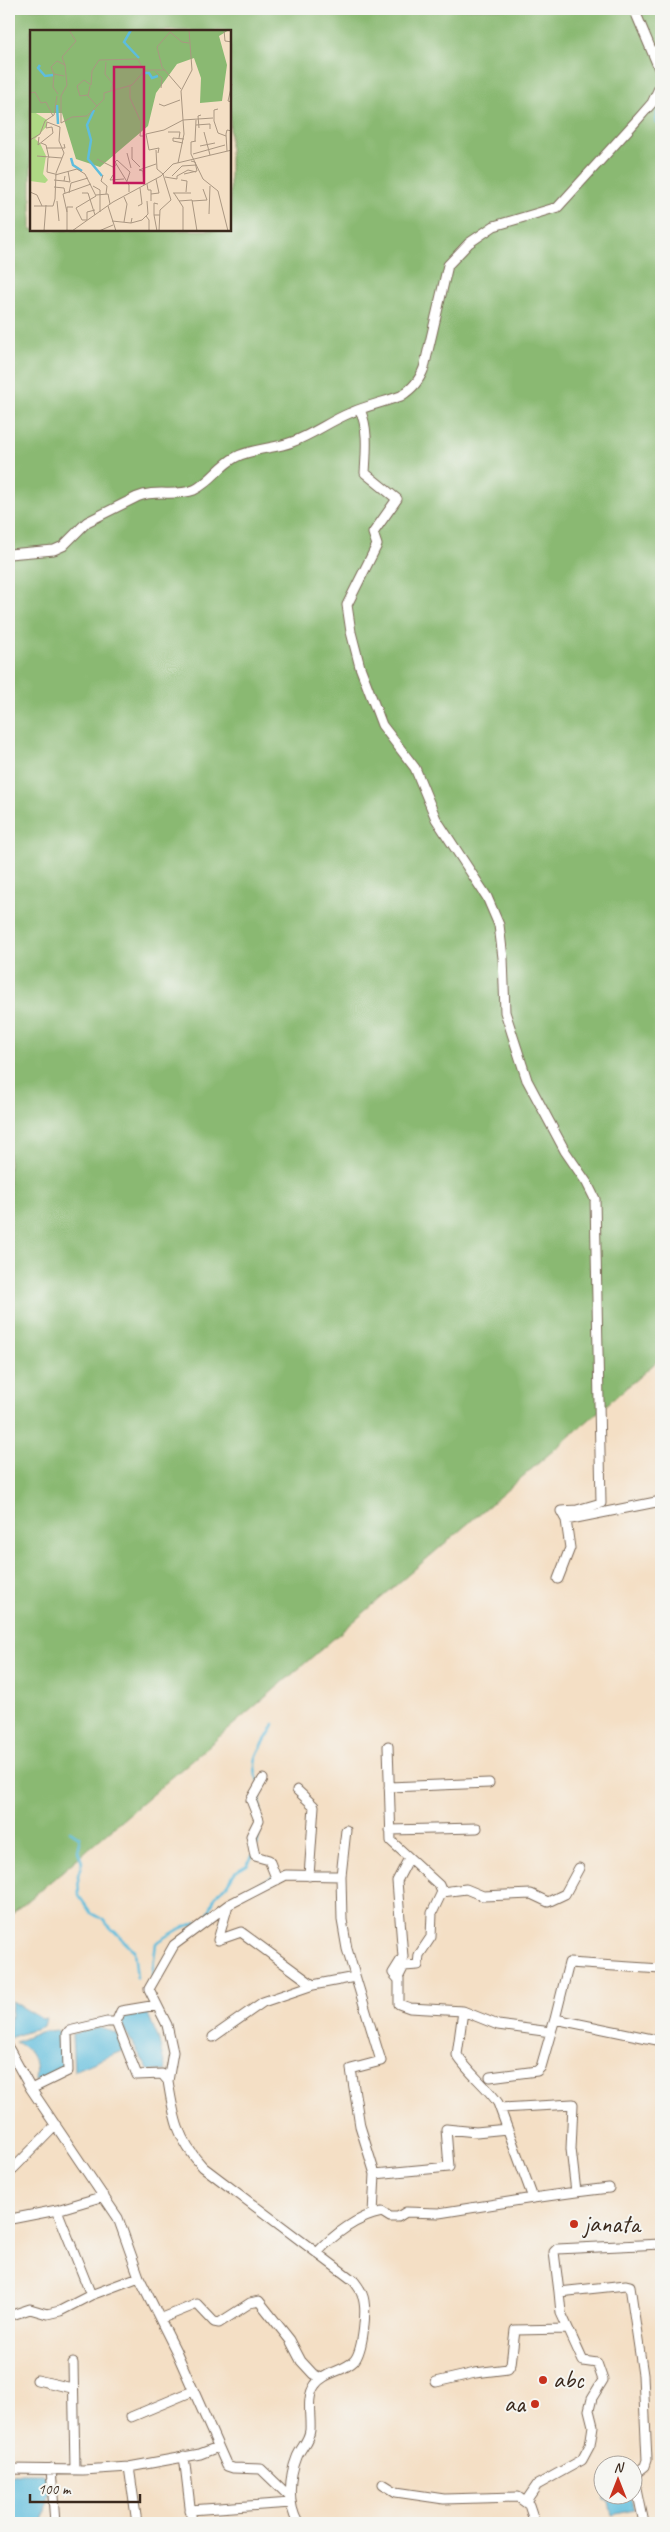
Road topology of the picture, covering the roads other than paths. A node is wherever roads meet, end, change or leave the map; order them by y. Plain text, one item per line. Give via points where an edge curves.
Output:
1 (634, 9) edge
2 (661, 73) edge
3 (661, 84) edge
4 (360, 410) junction
5 (9, 554) edge
6 (661, 1501) edge
7 (566, 1520) junction
8 (558, 1579) dead end
9 (388, 1746) dead end
10 (263, 1779) dead end
11 (489, 1783) dead end
12 (389, 1787) junction
13 (297, 1790) dead end
14 (476, 1828) dead end
15 (346, 1830) dead end
16 (390, 1830) junction
17 (409, 1858) junction
18 (579, 1868) dead end
19 (309, 1876) junction
20 (341, 1876) junction
21 (277, 1880) junction
22 (442, 1892) junction
23 (228, 1905) junction
24 (661, 1969) edge
25 (355, 1977) junction
26 (399, 1980) junction
27 (313, 1985) junction
28 (157, 2005) junction
29 (463, 2011) junction
30 (554, 2019) junction
31 (116, 2022) junction
32 (551, 2032) junction
33 (213, 2037) dead end
34 (657, 2040) dead end
35 (9, 2049) edge
36 (490, 2077) dead end
37 (168, 2081) junction
38 (31, 2089) junction
39 (500, 2108) junction
40 (56, 2125) junction
41 (507, 2129) junction
42 (9, 2173) edge
43 (375, 2174) junction
44 (609, 2188) dead end
45 (576, 2192) junction
46 (104, 2196) junction
47 (533, 2198) junction
48 (57, 2210) junction
49 (373, 2214) junction
50 (11, 2219) dead end
51 (661, 2244) edge
52 (317, 2253) junction
53 (139, 2277) junction
54 (559, 2292) junction
55 (91, 2295) junction
56 (9, 2316) edge
57 (160, 2319) junction
58 (567, 2329) junction
59 (73, 2363) dead end
60 (321, 2378) junction
61 (37, 2380) dead end
62 (436, 2382) dead end
63 (72, 2388) junction
64 (193, 2391) junction
65 (131, 2417) dead end
66 (218, 2447) junction
67 (184, 2456) junction
68 (129, 2467) junction
69 (9, 2469) edge
70 (51, 2469) junction
71 (74, 2470) junction
72 (383, 2484) dead end
73 (290, 2500) junction
74 (526, 2501) junction
75 (190, 2510) junction
76 (55, 2523) edge
77 (137, 2523) edge
78 (192, 2523) edge
79 (298, 2523) edge
80 (535, 2523) edge
81 (644, 2523) edge

1 - 2 street
3 - 4 street via 652,103 558,207 494,226 456,256 444,276 431,343 419,380 401,396
4 - 5 street via 289,444 237,456 192,490 137,497 87,522 63,546 54,550
4 - 7 street via 366,438 365,473 397,499 373,533 377,545 347,605 360,666 382,725 414,768 436,819 487,897 499,925 505,1012 528,1080 565,1151 595,1199 601,1503 561,1511
6 - 7 street
7 - 8 street via 570,1548
9 - 12 street
10 - 21 street via 251,1800 258,1820 252,1836 255,1856 269,1860
11 - 12 street
12 - 16 street
13 - 19 street via 314,1806
14 - 16 street
15 - 20 street
16 - 17 street via 391,1841
17 - 22 street via 439,1885
17 - 26 street via 397,1880 403,1957 393,1973
18 - 22 street via 565,1894 548,1902 531,1894 483,1896 466,1890
19 - 20 street
19 - 21 street via 286,1875
20 - 25 street via 342,1920
21 - 23 street
22 - 26 street via 432,1913 431,1937 418,1965 404,1966
23 - 27 street via 218,1940 241,1932
23 - 28 street via 174,1946 149,1989
24 - 30 street via 569,1963
25 - 27 street
25 - 43 street via 381,2061 351,2069 360,2126
26 - 29 street via 399,2004 410,2008
27 - 33 street via 263,2002
28 - 31 street via 121,2012
28 - 37 street via 167,2025 173,2052
29 - 32 street via 498,2025
29 - 39 street via 457,2055 468,2072 489,2090
30 - 32 street
30 - 34 street
31 - 37 street via 137,2075 162,2074
31 - 38 street via 69,2031 68,2072
32 - 36 street via 537,2071
35 - 38 street
37 - 52 street via 179,2134 188,2152
38 - 40 street
39 - 41 street
39 - 45 street via 573,2104 571,2149
40 - 42 street
40 - 46 street
41 - 43 street via 476,2132 446,2129 448,2167
41 - 47 street
43 - 49 street
44 - 45 street
45 - 47 street
46 - 48 street
46 - 53 street via 118,2218
47 - 49 street via 439,2213 406,2212 398,2217 382,2212
48 - 50 street
48 - 55 street
49 - 52 street via 339,2232
51 - 54 street via 557,2249 554,2252
52 - 60 street via 354,2281 364,2301 360,2350 354,2361
53 - 55 street
53 - 57 street
54 - 58 street
54 - 81 street via 630,2286 643,2375 647,2460 634,2475
55 - 56 street via 60,2311 47,2314 30,2309
57 - 60 street via 197,2304 214,2322 219,2323 258,2301 290,2340 301,2361
57 - 64 street
58 - 62 street via 515,2330 508,2369
58 - 74 street via 583,2361 597,2363 603,2380 592,2398 590,2445 582,2460 537,2485
59 - 63 street
60 - 73 street via 311,2394 309,2438 297,2456
61 - 63 street
63 - 71 street
64 - 65 street
64 - 66 street
66 - 67 street
66 - 73 street via 227,2466 261,2469
67 - 68 street
67 - 75 street
68 - 71 street
68 - 77 street
69 - 70 street
70 - 71 street
70 - 76 street
72 - 74 street via 396,2492 429,2498 518,2497
73 - 75 street
73 - 79 street
74 - 80 street
75 - 78 street

